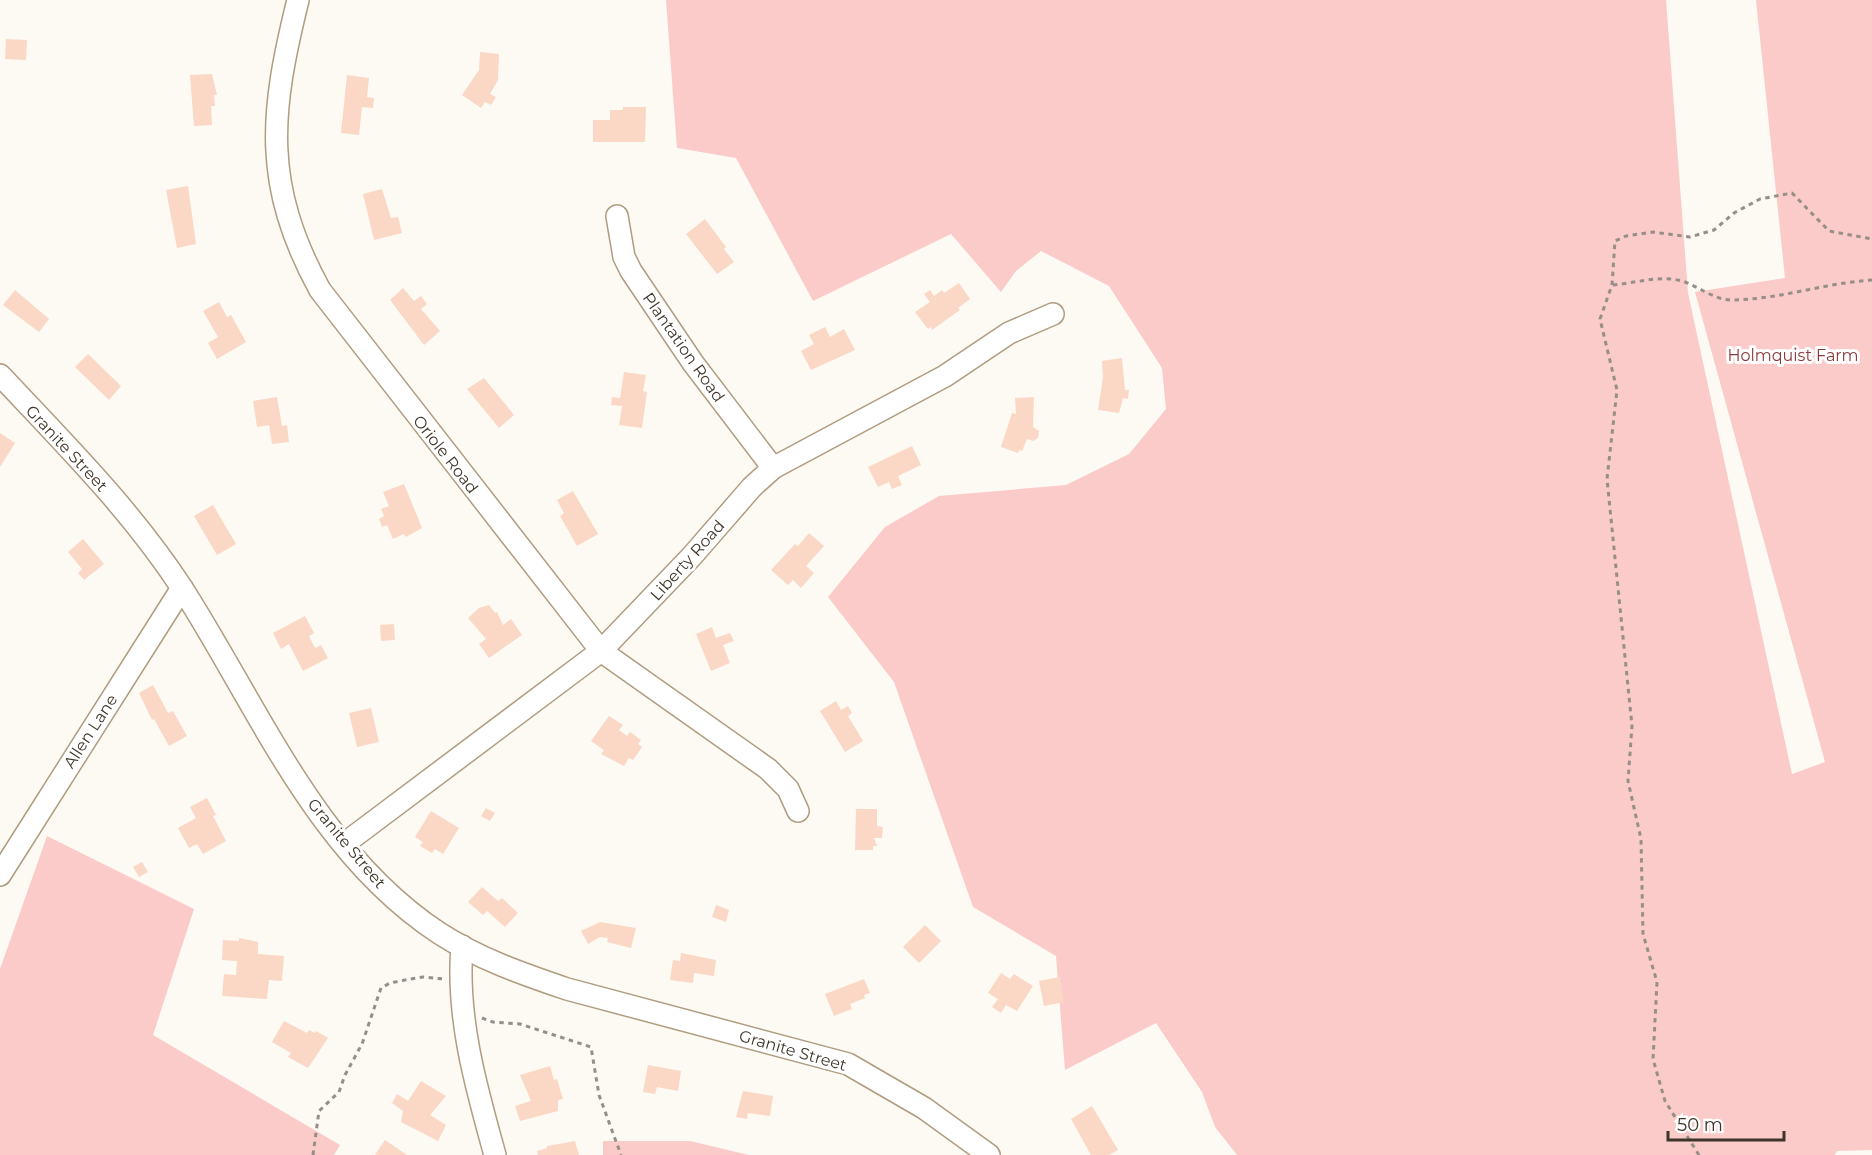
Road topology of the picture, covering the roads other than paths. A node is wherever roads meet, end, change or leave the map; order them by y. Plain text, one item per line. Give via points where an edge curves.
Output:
1 (298, 0) edge
2 (617, 216) dead end
3 (1053, 314) dead end
4 (0, 375) edge
5 (773, 468) junction
6 (182, 588) junction
7 (601, 651) junction
8 (798, 811) dead end
9 (344, 843) junction
10 (0, 875) edge
11 (462, 946) junction
12 (495, 1155) edge
13 (989, 1155) edge

1 - 7 street, Oriole Road via 279,85 275,145 283,201 303,260 340,318
2 - 5 street, Plantation Road via 624,257 631,271 693,363
3 - 5 street, Liberty Road via 1009,333 945,376
4 - 6 street, Granite Street via 92,472
5 - 7 street, Liberty Road
6 - 9 street, Granite Street via 297,782
6 - 10 street, Allen Lane
7 - 8 street, Oriole Road via 768,769 788,789
7 - 9 street, Liberty Road
9 - 11 street, Granite Street via 392,897
11 - 12 street via 467,1047
11 - 13 street, Granite Street via 524,975 567,989 848,1064 924,1108

